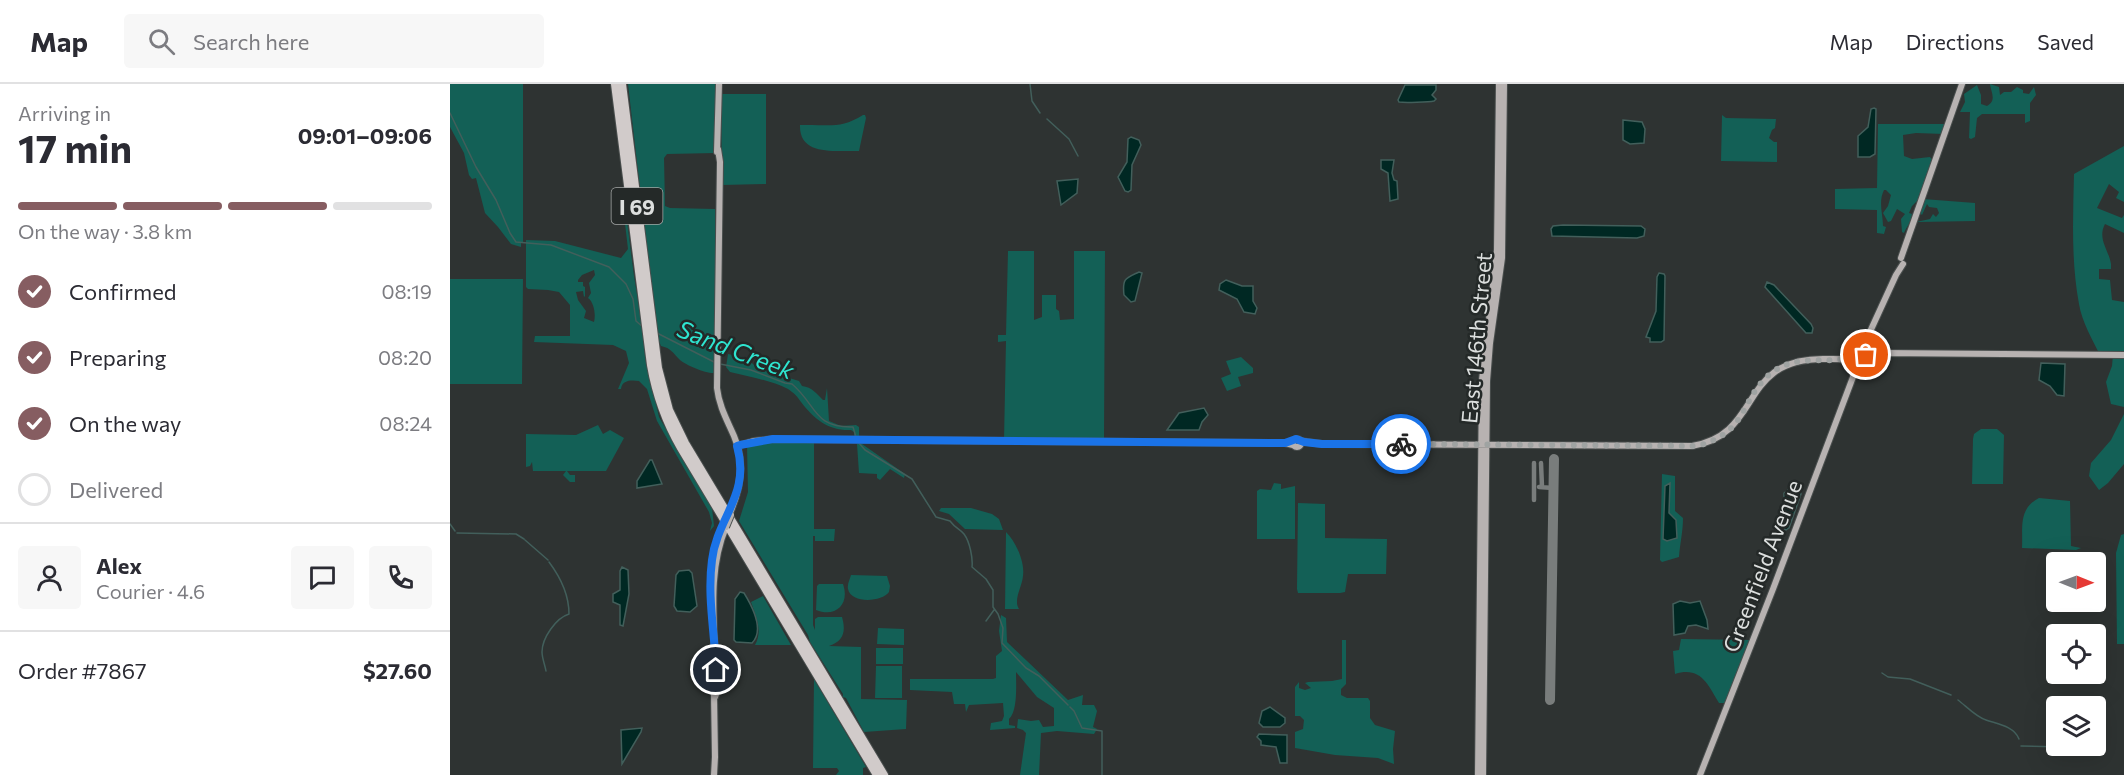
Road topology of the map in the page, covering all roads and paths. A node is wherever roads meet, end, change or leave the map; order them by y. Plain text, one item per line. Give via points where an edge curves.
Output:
1 (615, 84) edge
2 (622, 84) edge
3 (719, 84) edge
4 (1499, 84) edge
5 (1504, 84) edge
6 (1962, 84) edge
7 (650, 331) junction
8 (2124, 355) edge
9 (1860, 356) junction
10 (739, 445) junction
11 (1484, 445) junction
12 (1482, 590) junction
13 (715, 775) edge
14 (877, 775) edge
15 (884, 775) edge
16 (1478, 775) edge
17 (1483, 775) edge
18 (1700, 775) edge

1 - 7 highway, I 69
2 - 7 highway, I 69
3 - 10 main road via 719,369 723,403
4 - 11 main road, East 146th Street via 1497,250 1484,357
5 - 11 main road, East 146th Street via 1502,258 1488,364
6 - 9 main road, Greenfield Avenue via 1902,261
7 - 14 highway, I 69 via 657,393 677,441
7 - 15 highway, I 69 via 663,391 679,433
8 - 9 main road
9 - 11 main road via 1803,360 1779,368 1758,386 1742,416 1723,435 1697,446
9 - 18 main road, Greenfield Avenue
10 - 11 main road via 765,439
10 - 13 main road, bridge via 743,480 715,562
11 - 12 main road, East 146th Street
11 - 12 main road, East 146th Street
12 - 16 main road, East 146th Street
12 - 17 main road

